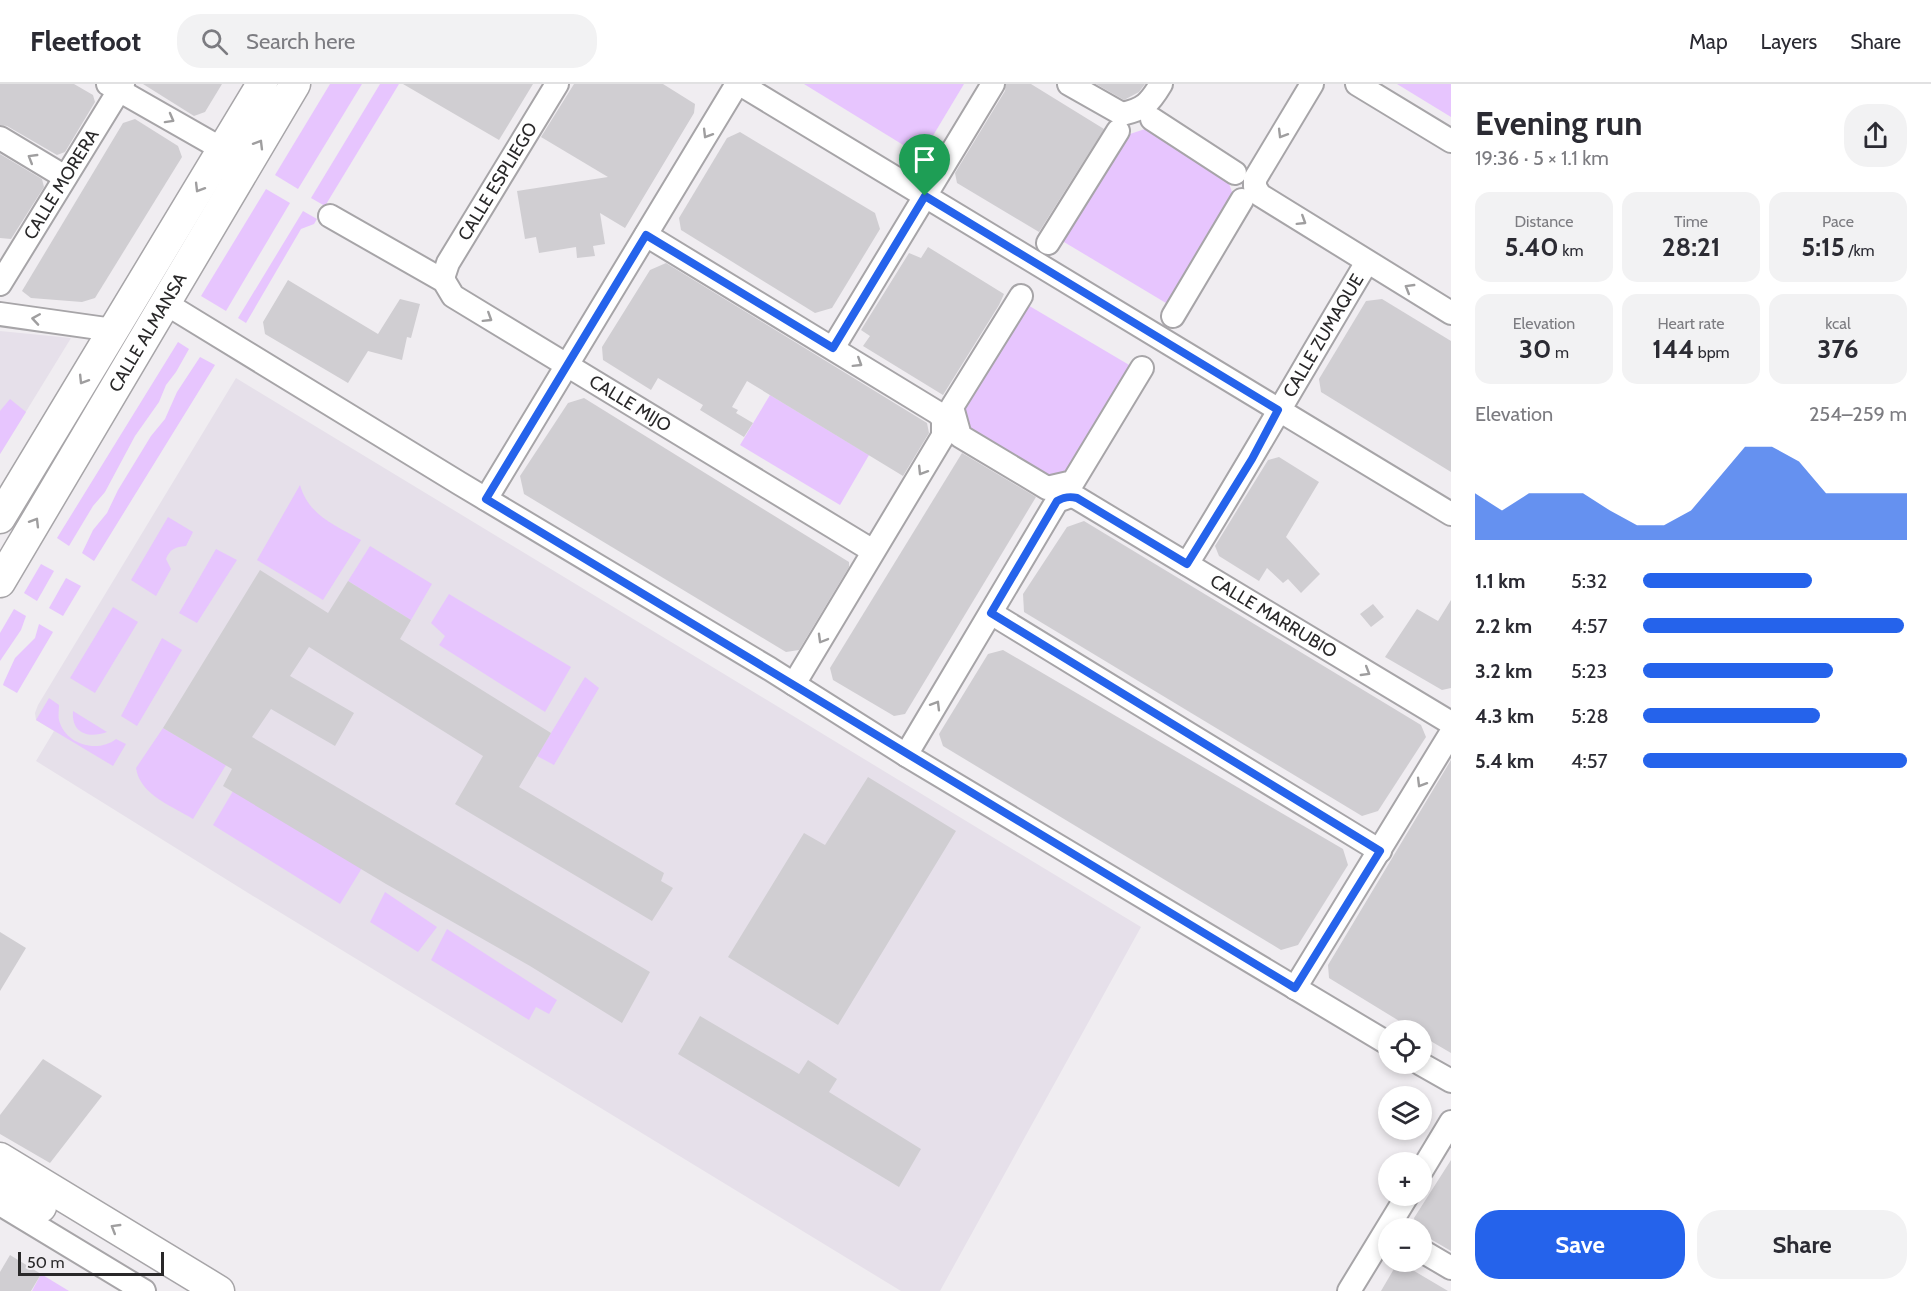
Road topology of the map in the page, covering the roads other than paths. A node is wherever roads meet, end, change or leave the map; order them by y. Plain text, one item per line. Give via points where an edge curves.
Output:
1 (262, 84) edge
2 (295, 84) edge
3 (557, 84) edge
4 (739, 84) edge
5 (993, 84) edge
6 (1070, 84) edge
7 (1161, 84) edge
8 (1312, 84) edge
9 (1357, 84) edge
10 (116, 86) edge
11 (1152, 119) dead end
12 (1120, 122) junction
13 (0, 138) edge
14 (1451, 141) edge
15 (222, 148) junction
16 (1235, 173) dead end
17 (65, 177) junction
18 (1248, 194) junction
19 (925, 196) junction
20 (330, 216) dead end
21 (646, 235) junction
22 (1048, 243) dead end
23 (6, 261) edge
24 (1367, 262) junction
25 (444, 281) junction
26 (0, 284) edge
27 (1021, 296) dead end
28 (165, 303) junction
29 (1451, 313) edge
30 (0, 314) edge
31 (1173, 316) dead end
32 (113, 330) junction
33 (833, 348) junction
34 (566, 366) junction
35 (1142, 368) dead end
36 (1278, 410) junction
37 (949, 418) junction
38 (1060, 492) junction
39 (486, 499) junction
40 (1451, 514) edge
41 (0, 518) edge
42 (873, 551) junction
43 (1187, 564) junction
44 (0, 582) edge
45 (991, 613) junction
46 (794, 684) junction
47 (1451, 723) edge
48 (1451, 734) edge
49 (906, 755) junction
50 (1380, 851) junction
51 (1295, 988) junction
52 (1378, 1037) edge
53 (1432, 1071) edge
54 (1451, 1082) edge
55 (1451, 1122) edge
56 (1432, 1153) edge
57 (0, 1158) edge
58 (0, 1183) edge
59 (0, 1204) edge
60 (1378, 1246) edge
61 (1432, 1257) edge
62 (1451, 1268) edge
63 (144, 1291) edge
64 (180, 1291) edge
65 (219, 1291) edge
66 (1349, 1291) edge

1 - 15 main road, CALLE ALMANSA
28 -> 2 main road, CALLE ALMANSA
3 - 25 street, CALLE ESPLIEGO via 448,263
4 - 19 street
4 -> 21 street
5 - 19 street
6 - 12 street
7 - 12 street via 1151,100
8 -> 18 street
9 - 14 street
10 -> 15 street
10 - 17 street, CALLE MORERA
11 - 16 street
12 - 22 street
17 -> 13 street
15 -> 32 main road, CALLE ALMANSA
17 - 23 street, CALLE MORERA
18 -> 24 street via 1260,195
18 - 31 street
19 - 33 street
19 - 36 street
20 - 25 street, CALLE MIJO
21 - 33 street, CALLE MARRUBIO
21 - 34 street
23 - 26 street, CALLE MORERA
29 -> 24 street
24 - 36 street, CALLE ZUMAQUE
25 -> 34 street, CALLE MIJO via 453,296
27 - 37 street via 952,407
28 - 39 street
44 -> 28 main road, CALLE ALMANSA
32 -> 30 street
32 -> 41 main road, CALLE ALMANSA
33 -> 37 street, CALLE MARRUBIO
34 - 39 street
34 - 42 street, CALLE MIJO
35 - 38 street via 1072,482
36 - 40 street
36 - 43 street, CALLE ZUMAQUE
37 - 38 street, CALLE MARRUBIO via 960,436
37 -> 42 street via 944,436
38 - 43 street, CALLE MARRUBIO via 1077,498
38 - 45 street
39 - 46 street
42 -> 46 street
43 -> 47 street, CALLE MARRUBIO
49 -> 45 street
45 - 50 street
46 - 49 street
48 -> 50 street
49 - 51 street
50 - 51 street
51 - 52 street
53 - 54 street
55 - 56 street
65 -> 57 main road
58 - 64 main road
59 - 63 street
60 - 66 street
61 - 62 street

